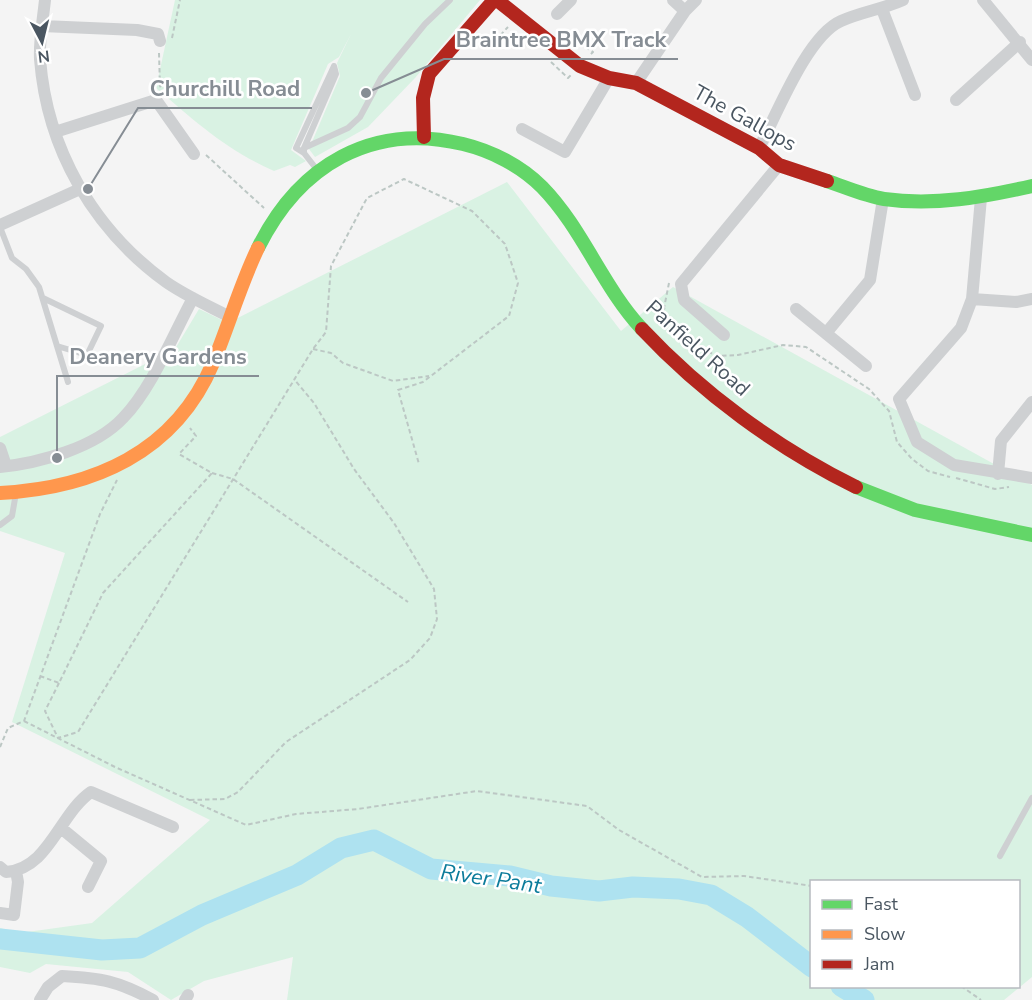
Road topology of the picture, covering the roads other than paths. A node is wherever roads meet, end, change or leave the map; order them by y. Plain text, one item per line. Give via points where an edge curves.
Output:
1 (45, 0) edge
2 (450, 0) edge
3 (496, 0) edge
4 (571, 0) edge
5 (673, 0) edge
6 (696, 0) edge
7 (903, 0) edge
8 (983, 0) edge
9 (882, 9) junction
10 (686, 11) junction
11 (557, 14) dead end
12 (42, 26) junction
13 (160, 36) road end
14 (1020, 42) junction
15 (1032, 60) edge
16 (609, 78) junction
17 (636, 83) junction
18 (915, 94) dead end
19 (956, 100) dead end
20 (522, 129) dead end
21 (55, 132) junction
22 (424, 137) junction
23 (759, 148) junction
24 (304, 150) junction
25 (198, 151) road end
26 (779, 165) junction
27 (319, 172) junction
28 (1032, 186) edge
29 (80, 189) junction
30 (981, 198) junction
31 (883, 199) junction
32 (0, 226) edge
33 (43, 298) junction
34 (193, 298) junction
35 (972, 299) junction
36 (1032, 299) edge
37 (796, 309) dead end
38 (230, 316) junction
39 (826, 332) junction
40 (724, 335) dead end
41 (57, 346) junction
42 (866, 366) dead end
43 (68, 382) dead end
44 (1032, 402) edge
45 (0, 448) edge
46 (3, 467) edge
47 (998, 474) junction
48 (1032, 477) edge
49 (0, 492) edge
50 (16, 493) junction
51 (0, 525) edge
52 (1032, 535) edge
53 (1032, 798) edge
54 (173, 827) dead end
55 (61, 828) junction
56 (1000, 856) dead end
57 (0, 867) edge
58 (16, 871) junction
59 (88, 887) dead end
60 (0, 913) edge
61 (40, 1000) edge
62 (153, 1000) edge

1 - 12 street
2 - 24 lane via 381,78 360,117 348,128
3 - 16 main road, The Gallops via 580,66
3 - 22 main road via 429,74 423,98
4 - 11 street
5 - 10 street
6 - 10 street
7 - 9 street
8 - 14 street
9 - 18 street
9 - 23 street via 840,21 810,48
10 - 17 street
12 - 13 street via 136,30
12 - 21 street via 40,57
14 - 15 street
14 - 19 street
16 - 17 main road, The Gallops
16 - 20 street via 565,152
17 - 23 main road, The Gallops
21 - 25 street via 158,96
21 - 29 street
22 - 27 main road, Panfield Road via 375,141 343,154
22 - 52 main road, Panfield Road via 459,142 495,155 538,182 563,209 614,296 639,326 713,395 790,448 899,505
23 - 26 main road, The Gallops
24 - 24 lane via 296,148 333,66 336,74
24 - 27 lane
26 - 31 main road, The Gallops
26 - 40 street via 681,284 684,300
27 - 38 main road, Panfield Road via 275,218
28 - 30 main road, The Gallops
29 - 32 street
29 - 34 street via 124,246
30 - 31 main road, The Gallops via 933,202
30 - 35 street
31 - 39 street via 870,280
32 - 33 lane via 12,258 31,275
33 - 41 lane
33 - 41 lane via 101,326 87,356
34 - 38 street
34 - 46 street via 123,418 81,447
35 - 36 street
35 - 47 street via 961,328 899,399 917,442 954,465
37 - 39 street
38 - 50 main road, Panfield Road via 205,382 180,417 153,443 106,472 81,482
39 - 42 street
41 - 43 lane
44 - 47 street via 1001,441
45 - 46 street
47 - 48 street
49 - 50 main road, Panfield Road
50 - 51 lane via 12,516
53 - 56 lane
54 - 55 street via 91,792
55 - 58 street via 32,863
55 - 59 street via 101,861
57 - 58 street via 6,872
58 - 60 street via 14,915
61 - 62 street via 62,976 109,980

